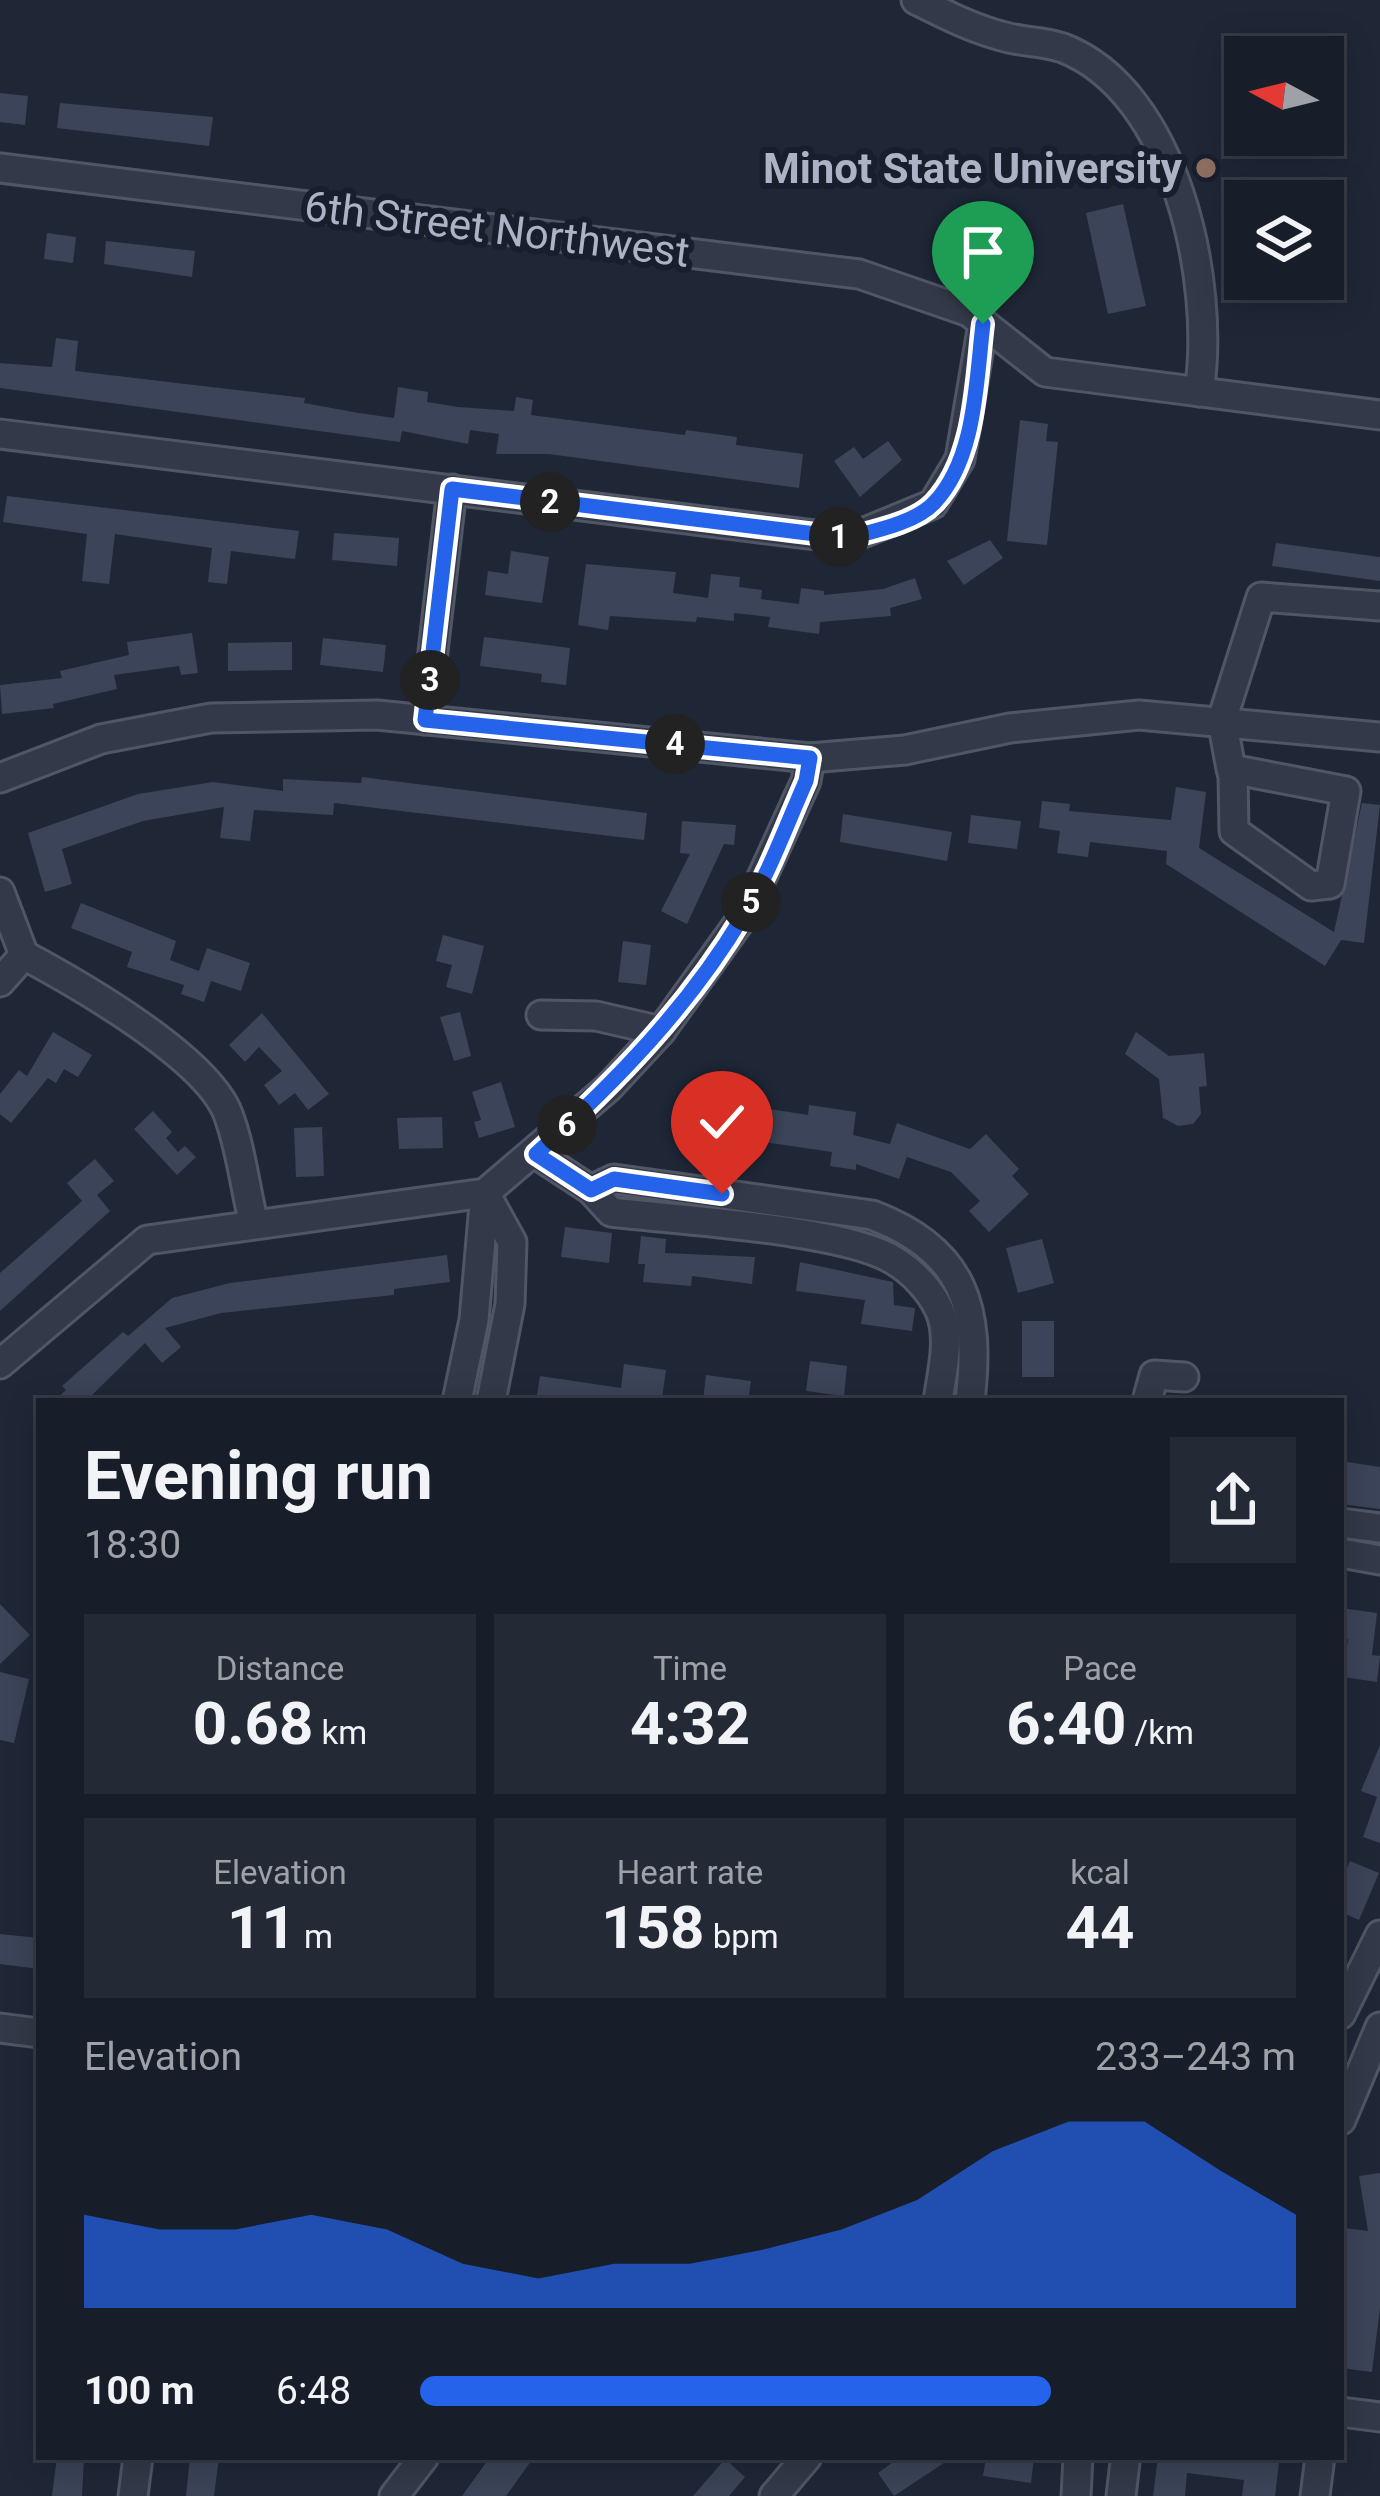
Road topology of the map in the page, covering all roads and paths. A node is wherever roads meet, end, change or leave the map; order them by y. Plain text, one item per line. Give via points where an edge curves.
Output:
1 (916, 0) edge
2 (0, 168) edge
3 (983, 324) junction
4 (1199, 392) junction
5 (1380, 416) edge
6 (0, 434) edge
7 (452, 489) junction
8 (1380, 606) edge
9 (425, 720) junction
10 (1222, 720) junction
11 (1380, 737) edge
12 (810, 758) junction
13 (1231, 769) junction
14 (0, 778) edge
15 (0, 892) edge
16 (24, 955) junction
17 (0, 982) edge
18 (541, 1015) dead end
19 (662, 1031) junction
20 (536, 1154) junction
21 (591, 1190) junction
22 (485, 1193) junction
23 (254, 1224) junction
24 (0, 1364) edge
25 (1184, 1377) dead end
26 (458, 1398) edge
27 (492, 1398) edge
28 (938, 1398) edge
29 (970, 1398) edge
30 (1148, 1398) edge
31 (1344, 1523) edge
32 (1380, 1528) edge
33 (1344, 1554) edge
34 (1380, 1560) edge
35 (1380, 1935) edge
36 (1344, 2008) edge
37 (1344, 2027) edge
38 (0, 2028) edge
39 (36, 2033) edge
40 (1376, 2038) edge
41 (1344, 2050) edge
42 (1344, 2113) edge
43 (1344, 2412) edge
44 (1380, 2417) edge
45 (138, 2460) edge
46 (422, 2460) edge
47 (804, 2460) edge
48 (1078, 2460) edge
49 (1319, 2460) edge
50 (1124, 2462) dead end
51 (133, 2496) edge
52 (394, 2496) edge
53 (774, 2496) edge
54 (1076, 2496) edge
55 (1121, 2496) edge
56 (1315, 2496) edge

1 - 4 street via 969,27 1064,49 1106,76 1146,119 1180,183 1206,349
2 - 3 street, 6th Street Northwest via 859,274
3 - 4 street, 6th Street Northwest via 1045,372
3 - 7 street via 960,459 933,504 890,526 848,538
4 - 5 street, 6th Street Northwest
6 - 7 street
7 - 9 street
8 - 10 street via 1261,596
9 - 12 street
9 - 14 street via 211,718 101,739
10 - 11 street
10 - 12 street via 1139,715
10 - 13 street
12 - 19 street via 745,914
13 - 13 street via 1346,791 1330,884 1311,886 1234,831
15 - 16 street
16 - 17 street
16 - 23 street via 84,987 178,1056 227,1111
18 - 19 street via 596,1016
19 - 20 street
20 - 21 street
20 - 22 street
21 - 28 street via 610,1212 826,1239 894,1260 941,1312 946,1350
21 - 29 street via 614,1179 851,1212 911,1230 948,1264 972,1310
22 - 23 street
22 - 26 street
22 - 27 street via 512,1242 510,1304
23 - 24 street via 147,1240
25 - 30 street via 1154,1375
31 - 32 street
33 - 34 street
35 - 36 street
37 - 40 street
38 - 39 street
40 - 41 street
40 - 42 street
43 - 44 street
45 - 51 street
46 - 52 street
47 - 53 street
48 - 54 street
49 - 56 street
50 - 55 street

